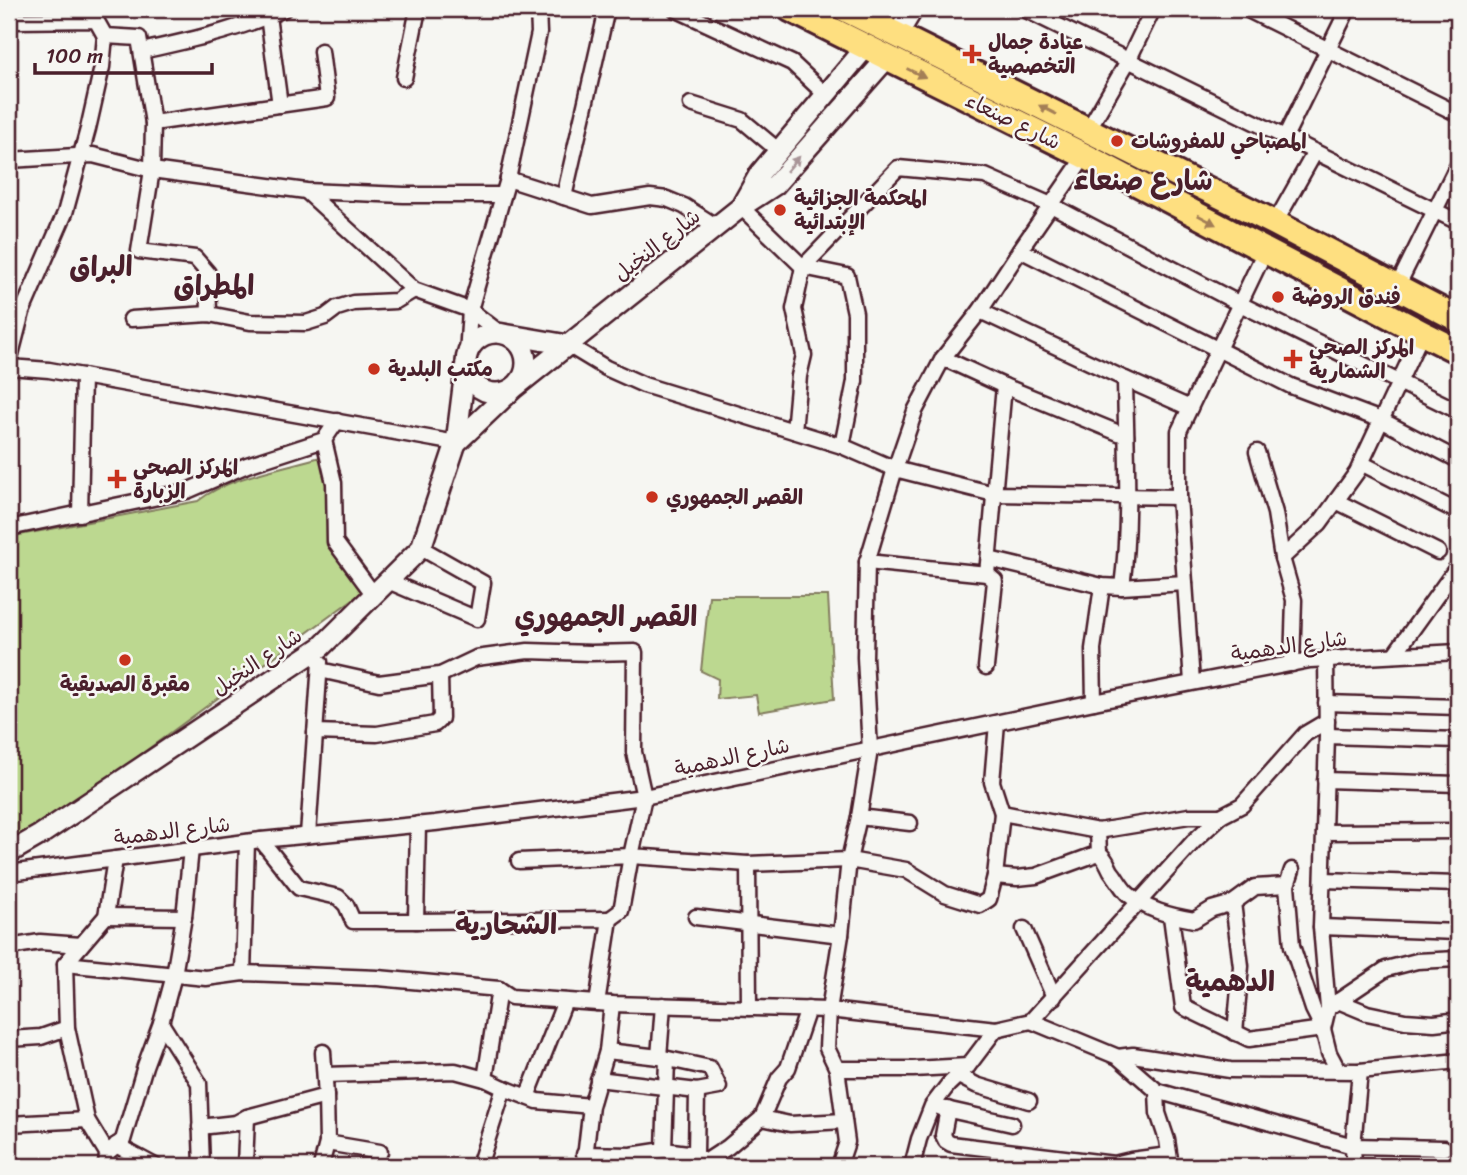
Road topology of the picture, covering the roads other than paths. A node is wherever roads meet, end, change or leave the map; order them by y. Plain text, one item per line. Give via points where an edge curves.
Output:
1 (284, 9) edge
2 (418, 9) edge
3 (538, 9) edge
4 (607, 9) edge
5 (675, 9) edge
6 (790, 9) edge
7 (845, 9) edge
8 (913, 9) edge
9 (1024, 9) edge
10 (1153, 9) edge
11 (1246, 9) edge
12 (1348, 9) edge
13 (92, 15) edge
14 (268, 16) junction
15 (9, 18) edge
16 (888, 23) edge
17 (105, 36) junction
18 (1328, 49) junction
19 (142, 51) junction
20 (321, 51) dead end
21 (876, 53) junction
22 (1128, 61) junction
23 (404, 78) dead end
24 (826, 95) junction
25 (279, 104) junction
26 (691, 104) dead end
27 (1458, 114) edge
28 (153, 122) junction
29 (1088, 130) junction
30 (1284, 137) junction
31 (779, 150) junction
32 (1315, 152) junction
33 (80, 156) junction
34 (1085, 156) junction
35 (9, 160) edge
36 (1458, 164) edge
37 (152, 170) junction
38 (508, 179) junction
39 (306, 191) junction
40 (503, 195) junction
41 (564, 197) junction
42 (1051, 205) junction
43 (741, 207) junction
44 (1435, 210) junction
45 (1458, 222) edge
46 (1275, 223) junction
47 (717, 227) junction
48 (1308, 239) junction
49 (1020, 250) junction
50 (1265, 251) junction
51 (1349, 261) junction
52 (1290, 264) junction
53 (803, 267) junction
54 (1331, 286) junction
55 (1397, 287) junction
56 (414, 290) junction
57 (1240, 304) junction
58 (470, 310) junction
59 (980, 311) junction
60 (209, 314) junction
61 (131, 319) dead end
62 (1458, 319) edge
63 (503, 333) junction
64 (1422, 333) junction
65 (568, 345) junction
66 (1218, 349) junction
67 (1458, 351) edge
68 (467, 358) junction
69 (943, 358) junction
70 (9, 364) edge
71 (83, 376) junction
72 (1125, 379) junction
73 (1398, 382) junction
74 (1004, 386) junction
75 (514, 388) junction
76 (1190, 408) junction
77 (1458, 411) edge
78 (1381, 420) junction
79 (337, 421) junction
80 (794, 430) junction
81 (1126, 436) junction
82 (324, 440) junction
83 (456, 443) junction
84 (842, 446) junction
85 (1257, 452) dead end
86 (1458, 460) edge
87 (1361, 463) junction
88 (895, 469) junction
89 (994, 494) junction
90 (1128, 496) junction
91 (1180, 497) junction
92 (1336, 501) junction
93 (1458, 512) edge
94 (80, 514) junction
95 (9, 528) edge
96 (421, 548) junction
97 (1438, 552) dead end
98 (1282, 558) junction
99 (989, 559) junction
100 (867, 562) junction
101 (1458, 566) edge
102 (987, 574) junction
103 (1185, 583) junction
104 (1451, 584) edge
105 (1102, 586) junction
106 (1122, 587) junction
107 (381, 588) junction
108 (321, 647) junction
109 (1458, 652) edge
110 (1394, 655) junction
111 (1326, 659) junction
112 (1292, 663) junction
113 (986, 667) dead end
114 (320, 670) junction
115 (440, 675) junction
116 (1192, 682) junction
117 (1094, 702) junction
118 (1326, 703) junction
119 (1458, 707) edge
120 (997, 723) junction
121 (1327, 729) junction
122 (315, 732) junction
123 (1458, 740) edge
124 (870, 750) junction
125 (1325, 780) junction
126 (1458, 784) edge
127 (644, 797) junction
128 (1002, 813) junction
129 (1221, 816) junction
130 (859, 817) junction
131 (910, 823) dead end
132 (418, 824) junction
133 (1098, 831) junction
134 (1458, 831) edge
135 (1324, 832) junction
136 (308, 835) junction
137 (254, 841) junction
138 (191, 849) junction
139 (9, 853) edge
140 (1099, 853) junction
141 (631, 856) junction
142 (116, 859) junction
143 (849, 860) junction
144 (519, 861) dead end
145 (748, 864) junction
146 (1292, 870) dead end
147 (9, 873) edge
148 (995, 876) junction
149 (1323, 880) junction
150 (1458, 884) edge
151 (1287, 885) junction
152 (1233, 902) junction
153 (1139, 903) junction
154 (106, 916) junction
155 (1171, 916) junction
156 (184, 917) junction
157 (696, 917) dead end
158 (610, 919) junction
159 (416, 921) junction
160 (748, 924) junction
161 (1321, 927) junction
162 (1024, 929) dead end
163 (1458, 932) edge
164 (841, 935) junction
165 (80, 945) junction
166 (9, 947) edge
167 (1458, 960) edge
168 (65, 964) junction
169 (243, 973) junction
170 (174, 975) junction
171 (499, 989) junction
172 (1054, 997) junction
173 (565, 1001) junction
174 (597, 1003) junction
175 (612, 1004) junction
176 (1333, 1004) junction
177 (663, 1005) junction
178 (749, 1008) junction
179 (808, 1009) junction
180 (829, 1010) junction
181 (1031, 1021) junction
182 (161, 1023) junction
183 (1458, 1024) edge
184 (67, 1028) junction
185 (996, 1029) junction
186 (1323, 1029) junction
187 (1235, 1033) junction
188 (9, 1039) edge
189 (607, 1051) junction
190 (323, 1052) dead end
191 (1118, 1057) junction
192 (663, 1058) junction
193 (1458, 1061) edge
194 (837, 1069) junction
195 (963, 1070) junction
196 (1338, 1070) junction
197 (1360, 1071) junction
198 (325, 1075) junction
199 (485, 1079) junction
200 (598, 1079) junction
201 (503, 1088) junction
202 (665, 1088) junction
203 (697, 1091) junction
204 (1157, 1091) junction
205 (326, 1096) junction
206 (527, 1097) junction
207 (1028, 1101) dead end
208 (591, 1105) junction
209 (932, 1106) junction
210 (948, 1110) junction
211 (247, 1117) junction
212 (762, 1118) junction
213 (87, 1120) junction
214 (844, 1121) junction
215 (9, 1124) edge
216 (1013, 1124) dead end
217 (200, 1127) junction
218 (327, 1143) junction
219 (1353, 1146) junction
220 (1444, 1148) dead end
221 (664, 1150) junction
222 (380, 1152) dead end
223 (110, 1155) edge
224 (584, 1160) edge
225 (700, 1161) edge
226 (1170, 1161) edge
227 (1114, 1165) edge
228 (155, 1166) edge
229 (202, 1166) edge
230 (245, 1166) edge
231 (321, 1166) edge
232 (479, 1166) edge
233 (839, 1166) edge
234 (912, 1166) edge
235 (1354, 1166) edge

1 - 14 street
2 - 23 street
3 - 38 street via 539,33
4 - 41 street
5 - 24 street via 792,63
6 - 21 highway, شارع صنعاء
7 - 16 highway, شارع صنعاء
8 - 16 street
9 - 22 street
10 - 22 street
11 - 18 street
12 - 18 street
13 - 15 street
13 - 17 street
14 - 19 street
14 - 25 street
29 -> 16 highway, شارع صنعاء
17 - 19 street via 139,38
17 - 33 street
18 - 27 street
18 - 30 street
19 - 28 street
20 - 25 street via 327,98
21 - 24 street, شارع النخيل
21 -> 34 highway, شارع صنعاء
43 -> 21 street, شارع النخيل via 775,185
22 - 29 street
22 - 30 street
24 - 31 street, شارع النخيل
25 - 28 street
26 - 31 street via 742,120
28 - 37 street
29 - 46 highway, شارع صنعاء
30 - 32 street
31 - 43 street, شارع النخيل
32 - 44 street
32 - 46 street
33 - 35 street
33 - 37 street
33 - 70 street via 65,213 22,312
34 - 42 street
34 -> 50 highway, شارع صنعاء
36 - 44 street
37 - 39 street
37 - 60 street via 139,251 195,258 208,273
38 - 40 street
38 - 41 street
39 - 40 street
39 - 56 street
40 - 58 street
41 - 47 street via 592,206 650,197 667,199
42 - 49 street
42 - 53 street via 985,176 898,168
42 - 57 street
43 - 47 street, شارع النخيل
43 - 53 street
44 - 45 street
44 - 55 street
46 - 48 highway, شارع صنعاء
47 - 65 street, شارع النخيل
48 - 51 highway, شارع صنعاء
48 - 52 highway via 1307,257
49 - 59 street
49 - 66 street
50 - 52 highway, شارع صنعاء
50 - 57 street
51 - 54 highway via 1334,268
51 - 55 highway, شارع صنعاء
52 - 54 highway, شارع صنعاء
53 - 80 street via 794,309 804,355
53 - 84 street via 847,276 855,313 855,381
54 - 64 highway, شارع صنعاء
55 - 62 highway, شارع صنعاء
56 - 58 street
56 - 60 street via 396,301 353,303 306,323 250,322
57 - 66 street
57 - 73 street
58 - 63 street
58 - 68 street
59 - 69 street
59 - 72 street
60 - 61 street
63 - 65 street
63 - 68 street via 480,337
63 - 75 street via 516,340 527,359 522,380
64 - 67 highway, شارع صنعاء
64 - 73 street
65 - 75 street, شارع النخيل
65 - 80 street via 644,385
66 - 76 street
66 - 78 street via 1291,386
68 - 75 street via 467,373 479,387 487,392
68 - 83 street, شارع النخيل
69 - 74 street
69 - 88 street via 915,411
70 - 71 street
71 - 79 street
71 - 94 street
72 - 76 street
72 - 81 street
73 - 77 street
73 - 78 street
74 - 81 street
74 - 89 street
75 - 83 street, شارع النخيل
76 - 91 street via 1180,430
78 - 86 street
78 - 87 street
79 - 82 street
79 - 83 street
80 - 84 street
81 - 90 street
82 - 94 street via 187,491
82 - 107 street via 334,483 335,542
83 - 96 street, شارع النخيل
84 - 88 street
85 - 98 street via 1275,513
87 - 92 street
87 - 93 street
88 - 89 street
88 - 100 street
89 - 90 street
89 - 99 street
90 - 91 street
90 - 106 street
91 - 103 street
92 - 97 street
92 - 98 street via 1320,523
94 - 95 street
96 - 107 street, شارع النخيل
96 - 107 street via 483,583 477,619
98 - 112 street via 1294,600
99 - 102 street
99 - 105 street
100 - 102 street
100 - 124 street via 865,657
101 - 104 street
102 - 113 street via 995,581
103 - 106 street
103 - 116 street
104 - 110 street
105 - 106 street
105 - 117 street via 1093,649
107 - 108 street, شارع النخيل
108 - 114 street
108 - 139 street, شارع النخيل
109 - 110 street, شارع الدهمية
110 - 111 street, شارع الدهمية
111 - 112 street, شارع الدهمية
111 - 118 street
112 - 116 street, شارع الدهمية
114 - 115 street via 379,682
114 - 122 street
115 - 122 street via 441,718 435,724 377,734
115 - 127 street via 476,658 528,651 635,652 635,752
116 - 117 street, شارع الدهمية
117 - 120 street, شارع الدهمية
118 - 119 street
118 - 121 street
120 - 124 street, شارع الدهمية
120 - 128 street via 992,782
121 - 123 street
121 - 125 street
121 - 129 street via 1305,734 1242,805
122 - 136 street
124 - 127 street, شارع الدهمية
124 - 130 street
125 - 126 street
125 - 135 street
127 - 132 street, شارع الدهمية
127 - 141 street
128 - 133 street
128 - 148 street
129 - 133 street via 1189,816
129 - 153 street
130 - 131 street
130 - 143 street
132 - 136 street, شارع الدهمية
132 - 159 street
133 - 140 street
134 - 135 street
135 - 149 street
136 - 137 street, شارع الدهمية
137 - 138 street, شارع الدهمية
137 - 159 street via 299,888 338,897 353,920
137 - 169 street
138 - 142 street, شارع الدهمية
138 - 156 street
140 - 148 street via 1035,876
140 - 153 street
141 - 144 street
141 - 145 street
141 - 158 street via 621,911
142 - 147 street, شارع الدهمية
142 - 154 street
143 - 145 street
143 - 148 street via 906,870 945,894 980,905 989,899
143 - 164 street
145 - 160 street
146 - 151 street
149 - 150 street
149 - 161 street
151 - 152 street via 1255,887
151 - 186 street via 1292,946
152 - 155 street via 1194,920
152 - 187 street via 1241,966
153 - 155 street
153 - 172 street
154 - 156 street
154 - 165 street
155 - 187 street via 1183,1007
156 - 170 street
157 - 160 street
158 - 159 street
158 - 174 street
160 - 164 street
160 - 178 street
161 - 163 street
161 - 176 street
162 - 172 street
164 - 180 street
165 - 166 street via 40,942
165 - 168 street
167 - 176 street via 1417,961 1386,969
168 - 170 street
168 - 184 street
169 - 170 street via 206,978
169 - 171 street
170 - 182 street
171 - 173 street via 511,997
171 - 199 street
172 - 181 street
173 - 174 street
173 - 206 street
174 - 175 street
175 - 177 street
175 - 189 street
176 - 183 street via 1405,1021
176 - 186 street
177 - 178 street
177 - 192 street
178 - 179 street
179 - 180 street
179 - 212 street via 788,1068
180 - 185 street
180 - 194 street via 827,1048
181 - 185 street
181 - 191 street
182 - 217 street via 199,1083
182 - 223 street via 123,1140
184 - 188 street via 41,1037
184 - 213 street
185 - 195 street
186 - 187 street via 1249,1039
186 - 196 street
189 - 192 street
189 - 200 street
190 - 198 street
191 - 196 street via 1133,1055 1230,1070
191 - 204 street
192 - 202 street
192 - 203 street via 710,1068 719,1087
193 - 197 street
194 - 195 street
194 - 214 street
195 - 207 street via 976,1085
195 - 209 street
196 - 197 street
197 - 219 street
198 - 199 street via 456,1071
198 - 205 street
199 - 201 street
200 - 202 street
200 - 208 street
201 - 206 street
201 - 232 street
202 - 203 street
202 - 221 street
203 - 225 street
204 - 219 street
204 - 226 street
205 - 211 street
205 - 218 street
206 - 208 street
208 - 224 street
209 - 210 street
209 - 234 street
210 - 216 street
210 - 227 street via 943,1135 951,1143
211 - 217 street via 236,1123
211 - 230 street
212 - 214 street via 790,1124
212 - 225 street via 728,1147
213 - 215 street
213 - 223 street
214 - 233 street via 847,1142
217 - 229 street
218 - 222 street
218 - 231 street
219 - 220 street
219 - 235 street
221 - 224 street
221 - 225 street
223 - 228 street
226 - 227 street

